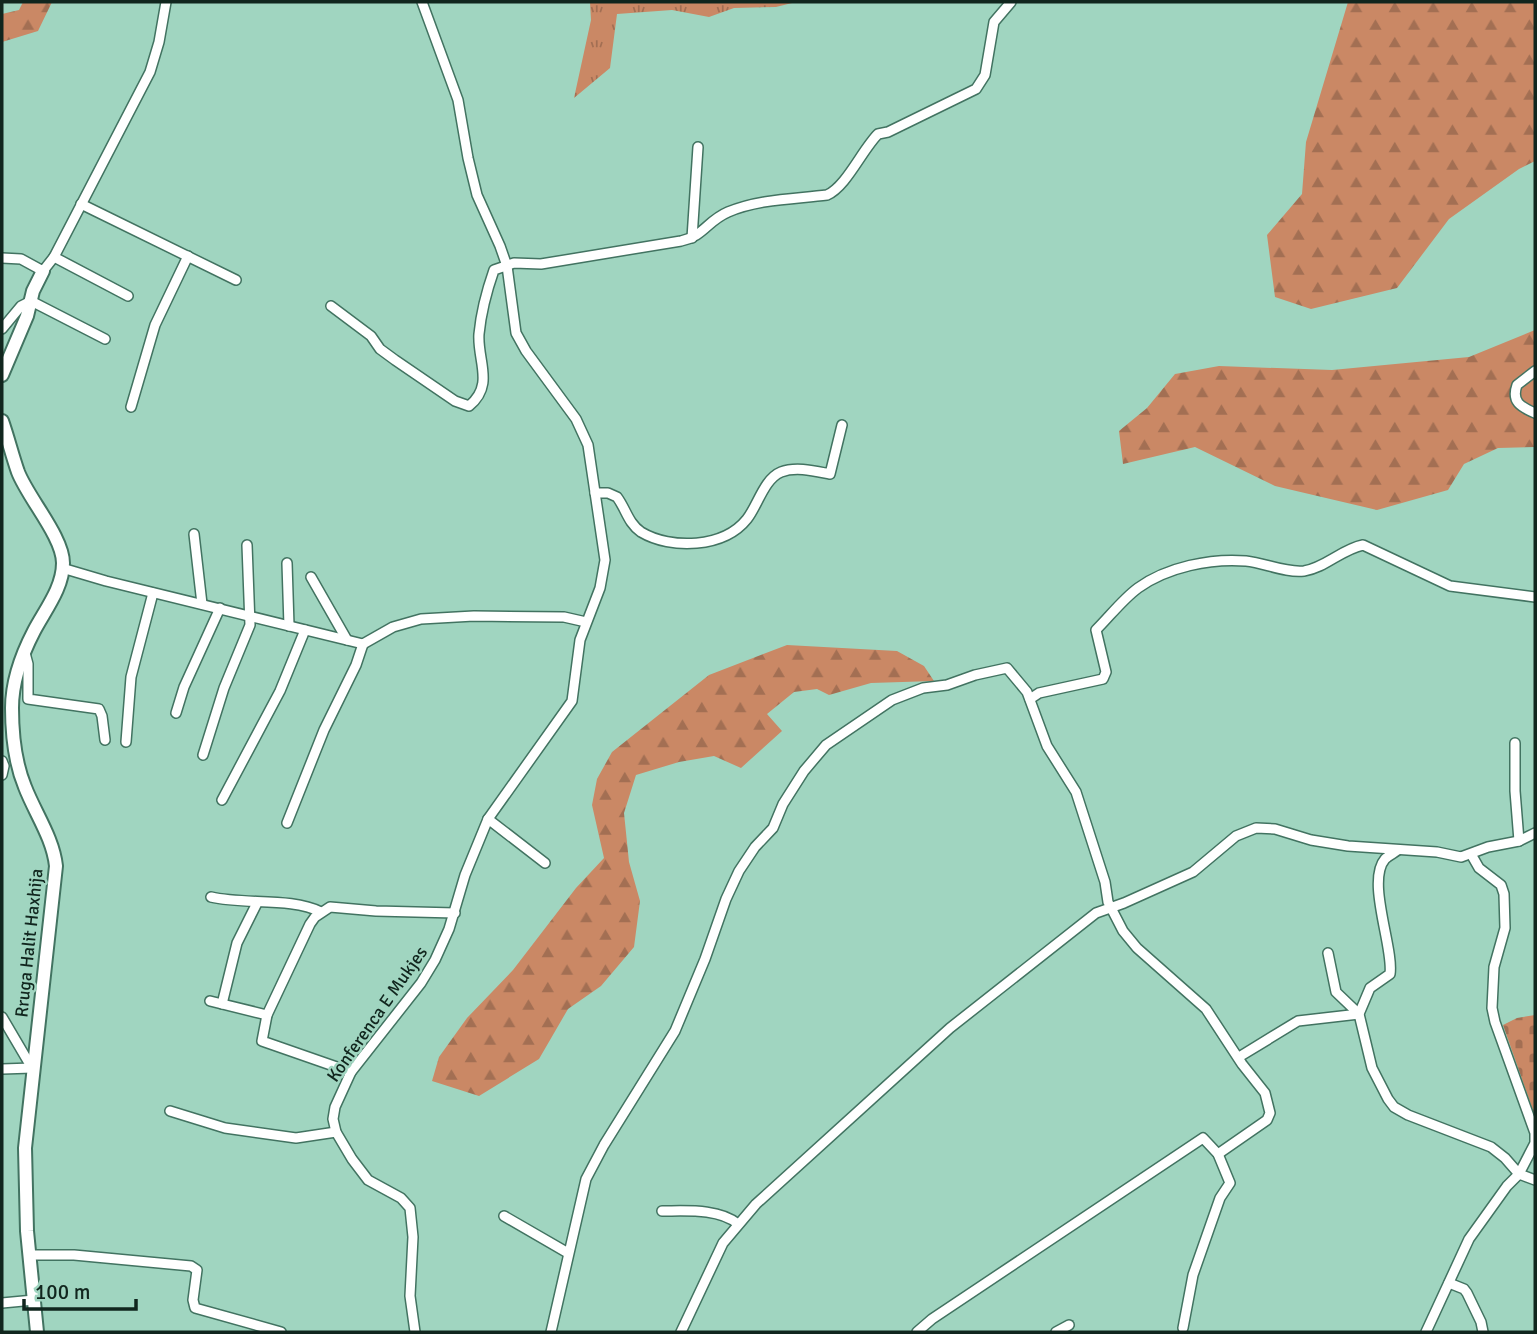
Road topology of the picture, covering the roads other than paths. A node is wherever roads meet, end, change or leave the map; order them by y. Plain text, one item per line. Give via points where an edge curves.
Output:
1 (166, 2) edge
2 (422, 2) edge
3 (1011, 2) edge
4 (698, 147) dead end
5 (81, 204) junction
6 (692, 239) junction
7 (188, 256) junction
8 (54, 257) junction
9 (2, 258) edge
10 (507, 266) junction
11 (43, 271) junction
12 (236, 280) dead end
13 (128, 296) dead end
14 (31, 301) junction
15 (331, 306) dead end
16 (2, 329) edge
17 (105, 338) dead end
18 (1535, 371) edge
19 (2, 375) edge
20 (131, 407) dead end
21 (1535, 413) edge
22 (2, 421) edge
23 (842, 425) dead end
24 (595, 493) junction
25 (194, 534) dead end
26 (247, 545) dead end
27 (287, 564) dead end
28 (62, 568) junction
29 (311, 577) dead end
30 (153, 593) junction
31 (1535, 597) edge
32 (202, 604) junction
33 (220, 608) junction
34 (251, 616) junction
35 (586, 622) junction
36 (289, 626) junction
37 (305, 630) junction
38 (347, 640) junction
39 (363, 644) junction
40 (24, 653) junction
41 (1030, 699) junction
42 (176, 713) dead end
43 (105, 740) dead end
44 (126, 742) dead end
45 (1515, 743) dead end
46 (203, 755) dead end
47 (16, 757) junction
48 (2, 762) edge
49 (2, 775) edge
50 (222, 800) dead end
51 (488, 819) junction
52 (287, 823) dead end
53 (1535, 833) edge
54 (1519, 841) junction
55 (1399, 850) junction
56 (1471, 854) junction
57 (545, 863) dead end
58 (211, 897) dead end
59 (257, 903) junction
60 (1110, 907) junction
61 (321, 912) junction
62 (455, 913) junction
63 (1328, 953) dead end
64 (210, 1001) dead end
65 (222, 1004) junction
66 (1359, 1014) junction
67 (267, 1015) junction
68 (2, 1017) edge
69 (1239, 1057) junction
70 (32, 1068) junction
71 (2, 1069) edge
72 (351, 1072) junction
73 (170, 1111) dead end
74 (336, 1132) junction
75 (1218, 1154) junction
76 (1519, 1174) junction
77 (1535, 1180) edge
78 (662, 1211) dead end
79 (504, 1216) dead end
80 (738, 1224) junction
81 (568, 1253) junction
82 (29, 1255) junction
83 (1449, 1283) junction
84 (34, 1300) junction
85 (2, 1303) edge
86 (1069, 1325) dead end
87 (1183, 1328) dead end
88 (37, 1332) edge
89 (281, 1332) edge
90 (415, 1332) edge
91 (551, 1332) edge
92 (681, 1332) edge
93 (917, 1332) edge
94 (1056, 1332) edge
95 (1426, 1332) edge
96 (1483, 1332) edge

1 - 5 street via 150,72
2 - 10 street, Konferenca E Mukjes via 458,100 477,195
3 - 6 street via 994,22 985,75 976,89 878,134 835,192 743,207 716,218
4 - 6 street
5 - 7 street
5 - 8 street
6 - 10 street
7 - 12 street
7 - 20 street via 155,325
8 - 11 street
8 - 13 street
9 - 11 street via 22,259
10 - 15 street via 495,270 485,302 479,339 485,378 469,406 395,360
10 - 24 street, Konferenca E Mukjes via 516,333 584,434
11 - 14 street
14 - 16 street
14 - 17 street
14 - 19 street
18 - 21 street via 1517,385 1514,396 1520,406
22 - 28 street via 18,471 60,549
23 - 24 street via 830,474 780,472 747,519 721,538 695,543 653,537 629,520 617,497
24 - 35 street, Konferenca E Mukjes via 605,560
25 - 32 street
26 - 34 street
27 - 36 street
28 - 30 street
28 - 40 street, Rruga Halit Haxhija via 54,596
29 - 38 street
30 - 32 street
30 - 44 street via 131,677
31 - 41 street via 1450,586 1363,545 1301,571 1242,561 1200,564 1143,585 1096,630 1106,672 1103,679
32 - 33 street
33 - 34 street
33 - 42 street
34 - 36 street
34 - 46 street
35 - 39 street via 564,617 421,619 393,627
35 - 51 street, Konferenca E Mukjes via 572,701
36 - 37 street
37 - 38 street
37 - 50 street via 281,691
38 - 39 street
39 - 52 street
40 - 43 street via 28,699 99,709
40 - 47 street, Rruga Halit Haxhija via 13,697
41 - 60 street via 1044,739 1081,804
41 - 81 street via 1007,668 923,688 881,706 816,756 783,804 773,828 732,884 675,1031 586,1179
45 - 54 street
47 - 48 street
47 - 70 street, Rruga Halit Haxhija via 56,866
48 - 49 street
51 - 57 street
51 - 62 street, Konferenca E Mukjes
53 - 54 street
54 - 56 street
55 - 56 street via 1454,857
55 - 60 street via 1331,844 1268,827 1250,830 1236,835 1193,872
55 - 66 street via 1384,860 1380,872 1380,911 1390,974 1370,988
56 - 76 street via 1504,894 1505,928 1494,967 1492,1008 1535,1137
58 - 59 street
59 - 61 street via 306,906
59 - 65 street via 237,943
60 - 69 street via 1128,938 1206,1009
60 - 80 street via 1087,919 950,1028 772,1187
61 - 62 street via 335,907
61 - 67 street via 302,938
62 - 72 street, Konferenca E Mukjes via 426,975
63 - 66 street via 1336,992
64 - 65 street
65 - 67 street
66 - 69 street via 1298,1021
66 - 76 street via 1372,1068 1394,1107 1491,1147
67 - 72 street via 261,1037 265,1044
68 - 70 street
69 - 75 street via 1265,1093 1270,1113 1264,1123
70 - 71 street
70 - 82 street, Rruga Halit Haxhija via 25,1148
72 - 74 street, Konferenca E Mukjes via 335,1107
73 - 74 street via 225,1128 296,1138
74 - 90 street via 368,1180 410,1208 410,1296
75 - 87 street via 1230,1183 1220,1198 1193,1275
75 - 93 street via 1202,1139
76 - 77 street
76 - 83 street via 1469,1239
78 - 80 street via 703,1212
79 - 81 street
80 - 92 street via 720,1250
81 - 91 street
82 - 84 street, Rruga Halit Haxhija
82 - 89 street via 191,1266 197,1270 195,1308
83 - 95 street
83 - 96 street via 1464,1289
84 - 85 street
84 - 88 street, Rruga Halit Haxhija
86 - 94 street

